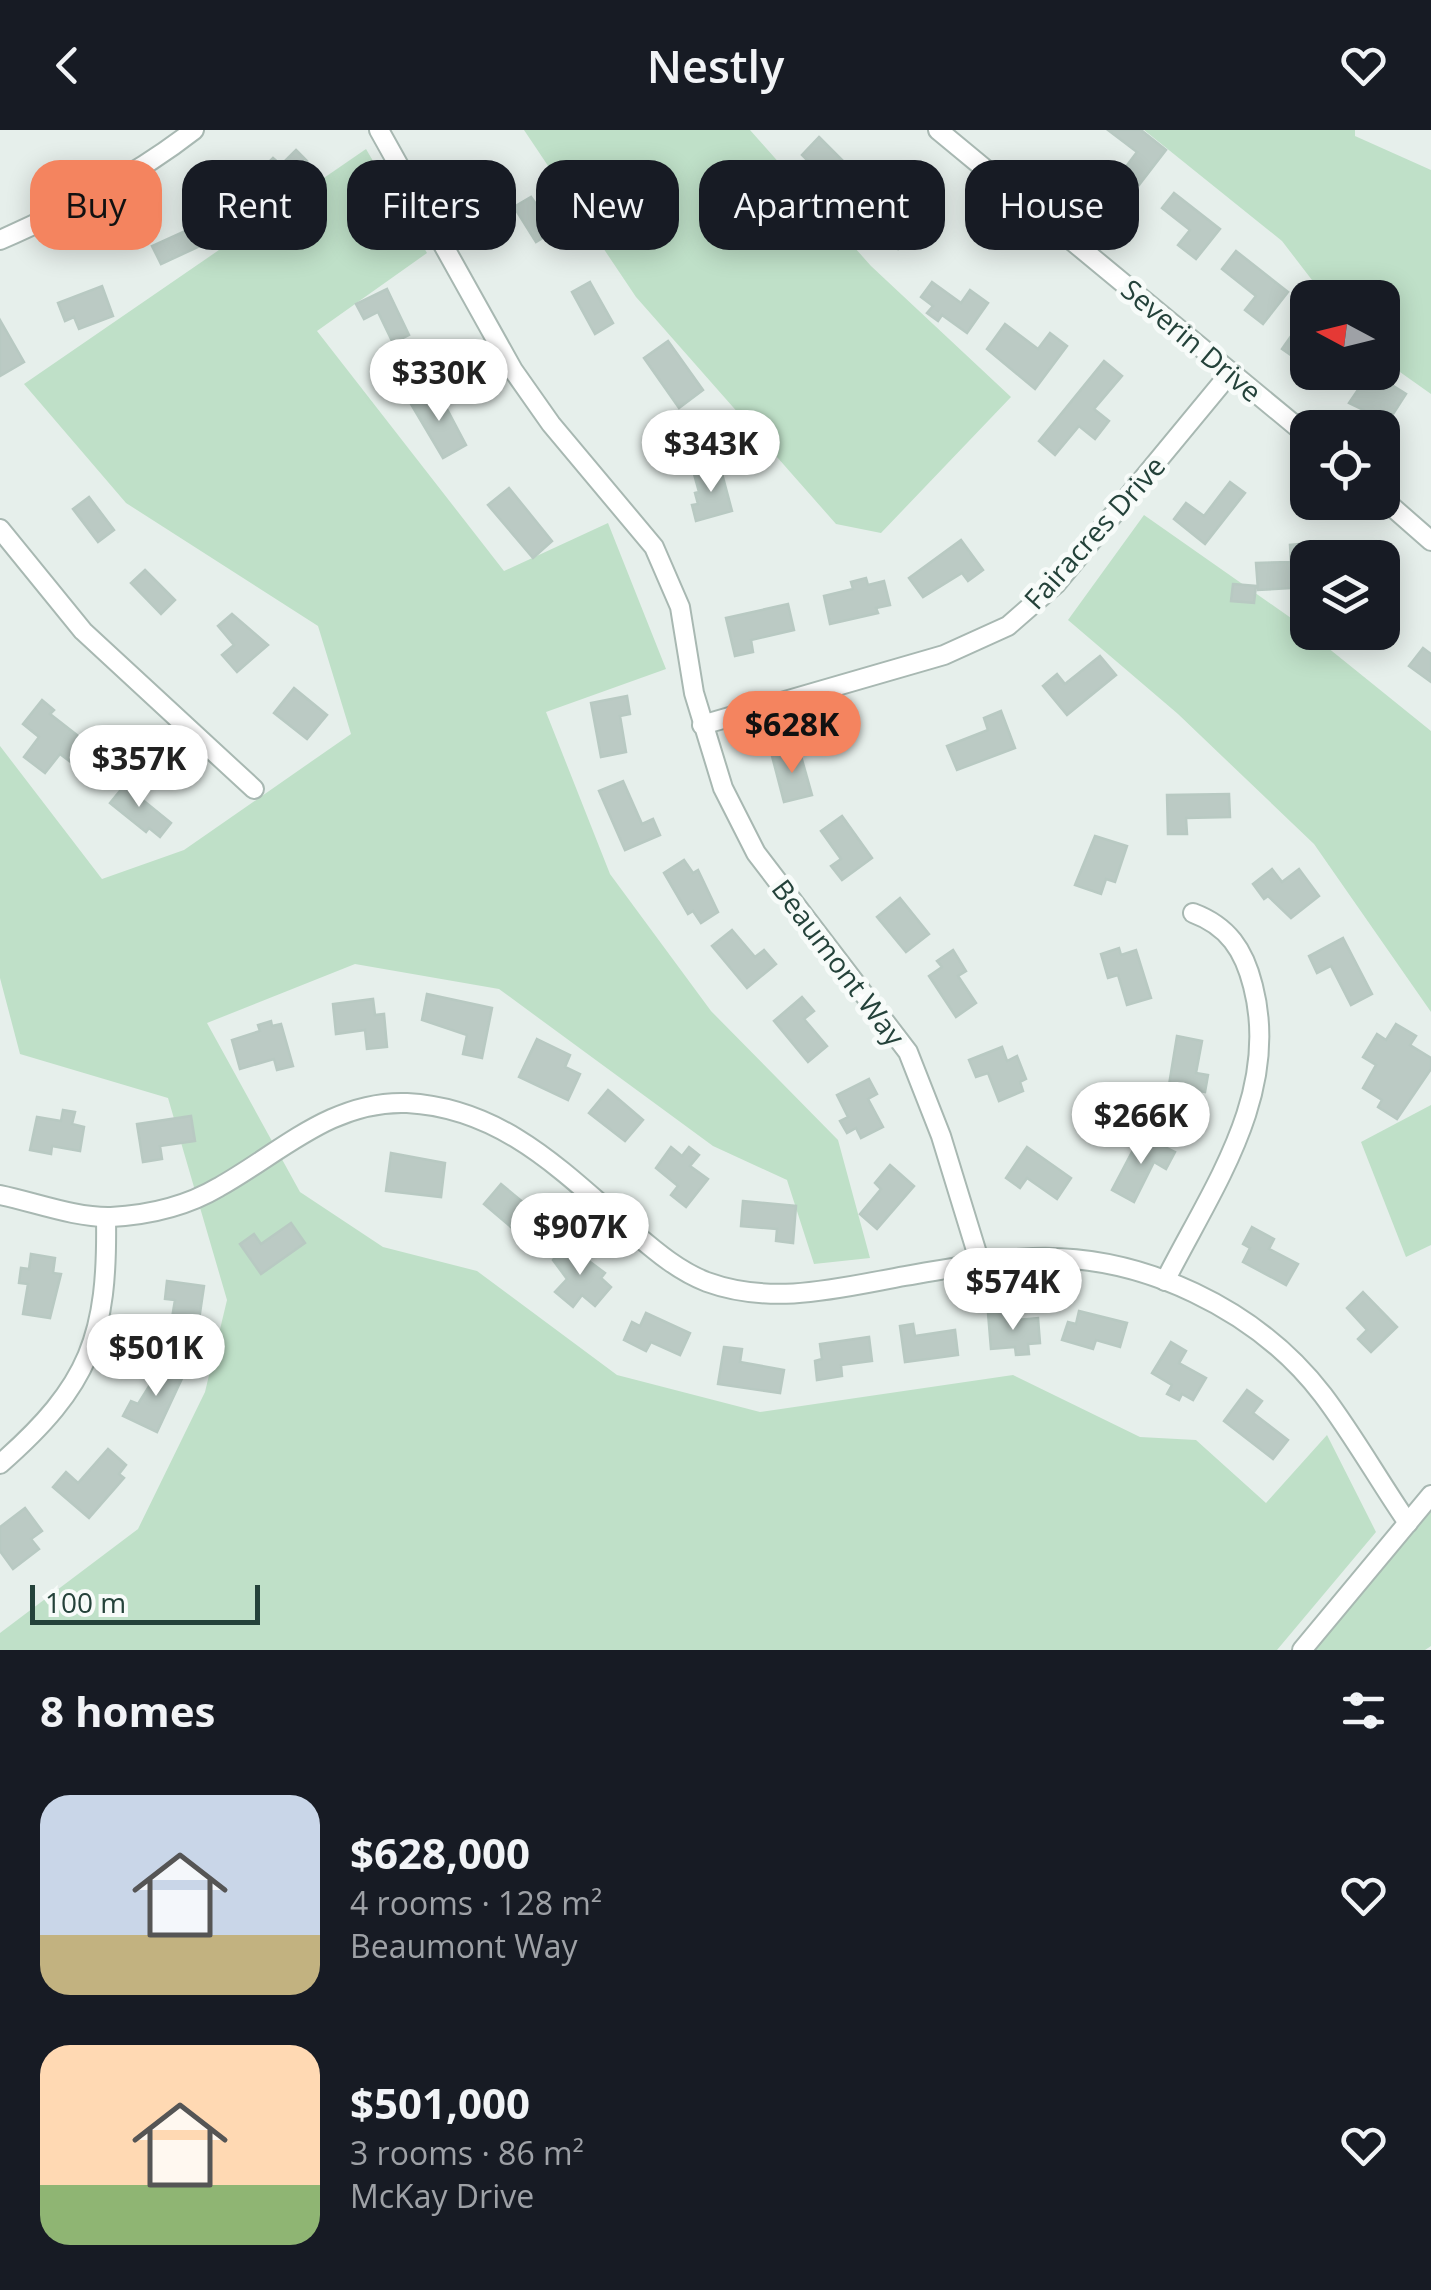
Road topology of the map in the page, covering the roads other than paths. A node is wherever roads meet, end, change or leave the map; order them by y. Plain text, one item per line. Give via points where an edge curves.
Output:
1 (194, 130) edge
2 (379, 130) edge
3 (938, 130) edge
4 (0, 240) edge
5 (1231, 372) junction
6 (1290, 421) edge
7 (1400, 514) edge
8 (0, 529) edge
9 (1431, 541) edge
10 (702, 725) junction
11 (254, 789) dead end
12 (1193, 913) dead end
13 (0, 1195) edge
14 (106, 1218) junction
15 (980, 1263) junction
16 (1165, 1281) junction
17 (0, 1464) edge
18 (1431, 1496) edge
19 (1408, 1523) junction
20 (1302, 1650) edge

1 - 4 street via 66,210
2 - 10 street, Beaumont Way via 514,370 654,547 680,607
3 - 5 street, Severin Drive
5 - 6 street, Severin Drive
5 - 10 street, Fairacres Drive via 1056,584 1008,626 944,655
7 - 9 street
8 - 11 street via 83,631
10 - 15 street, Beaumont Way via 723,788 756,852 908,1052 942,1136
12 - 16 street via 1215,921 1242,952 1258,1005 1261,1062 1248,1116
13 - 14 street
14 - 15 street via 186,1203 314,1126 367,1106 405,1103 472,1114 514,1133 660,1255 728,1288 766,1296 808,1294
14 - 17 street via 104,1288 90,1356 66,1400
15 - 16 street via 1076,1260
16 - 19 street via 1208,1299 1281,1351 1321,1392
18 - 19 street
19 - 20 street

